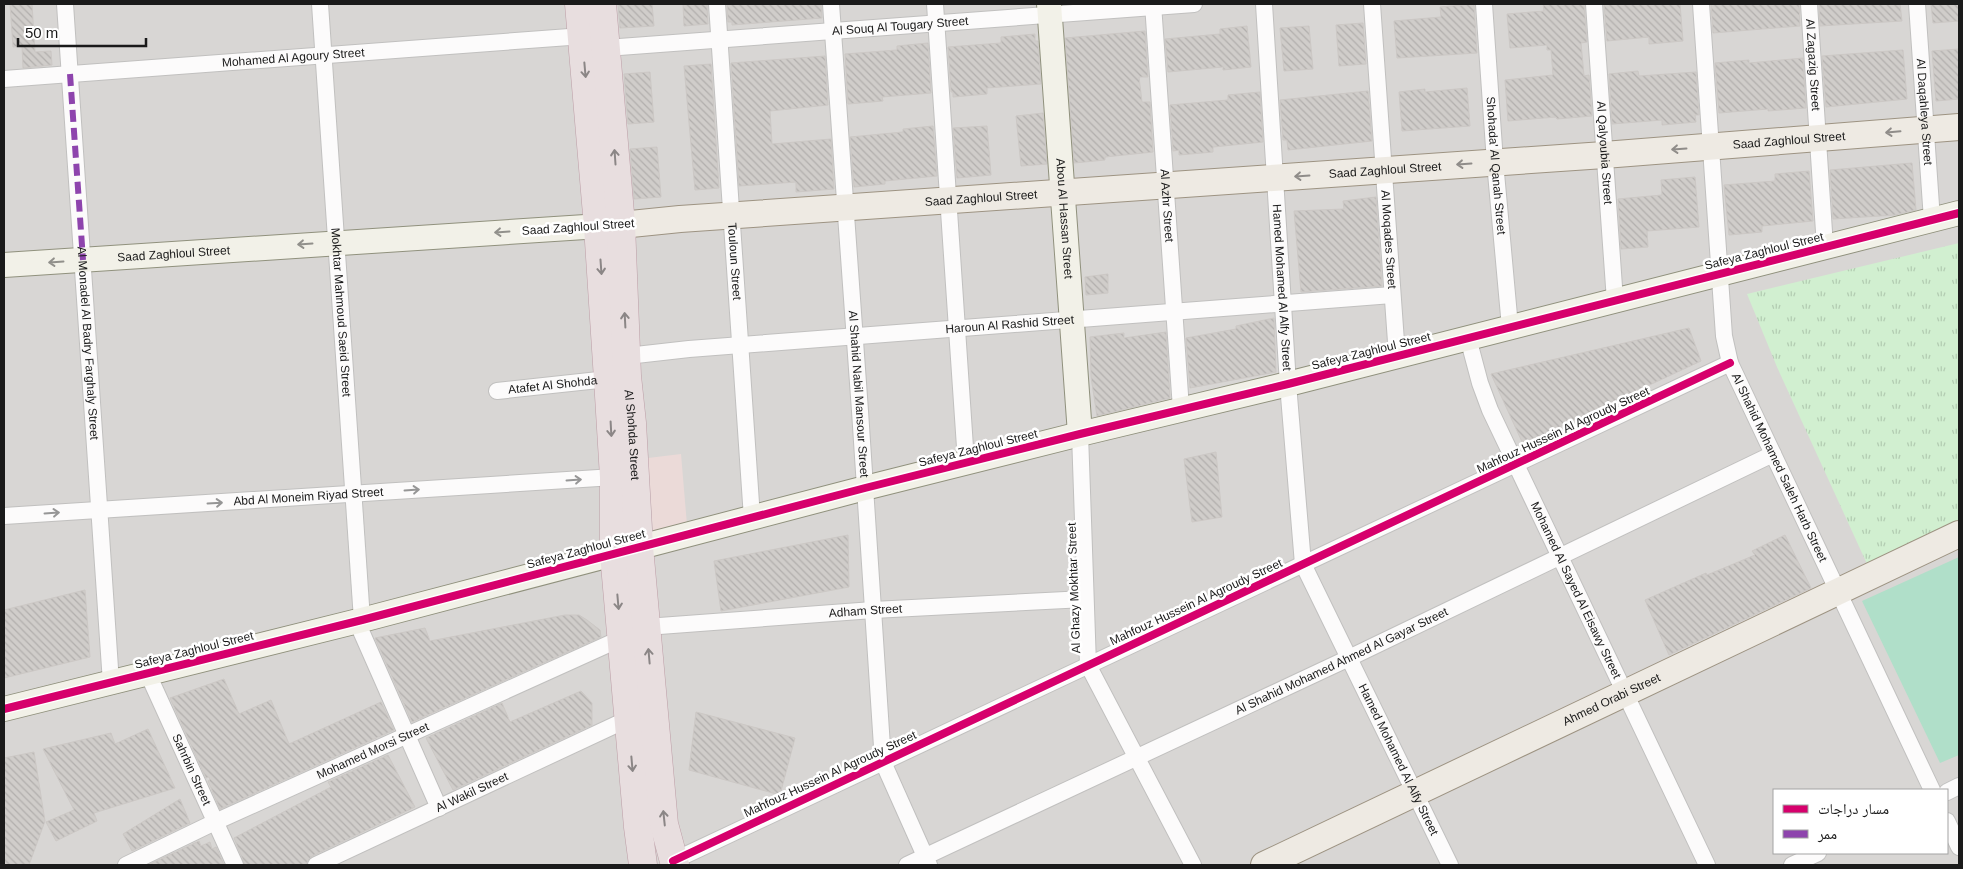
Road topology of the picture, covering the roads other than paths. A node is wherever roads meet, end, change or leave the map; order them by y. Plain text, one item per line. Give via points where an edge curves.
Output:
1 (65, 4) edge
2 (320, 4) edge
3 (579, 4) edge
4 (602, 4) edge
5 (717, 4) edge
6 (831, 4) edge
7 (935, 4) edge
8 (1194, 4) edge
9 (1264, 4) edge
10 (1372, 4) edge
11 (1484, 4) edge
12 (1594, 4) edge
13 (1701, 4) edge
14 (1809, 4) edge
15 (1917, 4) edge
16 (1153, 5) edge
17 (1049, 9) edge
18 (936, 23) junction
19 (833, 31) junction
20 (583, 36) junction
21 (720, 39) junction
22 (606, 48) junction
23 (324, 56) junction
24 (70, 74) junction
25 (4, 79) edge
26 (1959, 127) edge
27 (1925, 129) junction
28 (1818, 138) junction
29 (1711, 146) junction
30 (1604, 155) junction
31 (1495, 162) junction
32 (1384, 170) junction
33 (1275, 178) junction
34 (1165, 185) junction
35 (1062, 192) junction
36 (948, 200) junction
37 (845, 207) junction
38 (1959, 213) edge
39 (732, 215) junction
40 (1932, 220) junction
41 (609, 225) junction
42 (336, 242) junction
43 (1825, 247) junction
44 (83, 260) junction
45 (4, 265) edge
46 (1720, 274) junction
47 (1392, 295) junction
48 (1614, 300) junction
49 (1283, 303) junction
50 (1174, 312) junction
51 (1072, 320) junction
52 (1510, 327) junction
53 (957, 329) junction
54 (855, 337) junction
55 (1468, 338) junction
56 (740, 345) junction
57 (627, 356) junction
58 (1397, 356) junction
59 (1730, 363) junction
60 (608, 379) junction
61 (1288, 384) junction
62 (497, 391) dead end
63 (1181, 409) junction
64 (1080, 434) junction
65 (1773, 454) junction
66 (966, 462) junction
67 (1515, 465) junction
68 (614, 477) junction
69 (865, 488) junction
70 (354, 494) junction
71 (100, 510) junction
72 (4, 516) edge
73 (752, 518) junction
74 (1959, 534) edge
75 (626, 550) junction
76 (1559, 557) junction
77 (1303, 564) junction
78 (1838, 591) junction
79 (1085, 598) junction
80 (873, 610) junction
81 (360, 621) junction
82 (646, 627) junction
83 (622, 638) junction
84 (1349, 658) junction
85 (1088, 665) junction
86 (148, 674) junction
87 (111, 682) junction
88 (1624, 693) junction
89 (4, 709) edge
90 (628, 719) junction
91 (407, 735) junction
92 (1136, 757) junction
93 (883, 762) junction
94 (1932, 789) edge
95 (1415, 792) junction
96 (439, 808) junction
97 (215, 822) junction
98 (1948, 822) edge
99 (1959, 847) edge
100 (1816, 854) edge
101 (927, 861) edge
102 (674, 863) edge
103 (126, 865) edge
104 (235, 865) edge
105 (316, 865) edge
106 (643, 865) edge
107 (908, 865) edge
108 (1193, 865) edge
109 (1264, 865) edge
110 (1450, 865) edge
111 (1707, 865) edge
112 (1792, 865) edge

1 - 24 street, Al Monadel Al Badry Farghaly Street
2 - 23 street, Mokhtar Mahmoud Saeid Street
3 - 20 highway, Al Shohda Street
4 - 22 highway, Al Shohda Street
5 - 21 street, Touloun Street
6 - 19 street, Al Shahid Nabil Mansour Street
7 - 18 street
8 - 16 street, Al Souq Al Tougary Street
9 - 33 street, Hamed Mohamed Al Alfy Street
10 - 32 street, Al Moqades Street
11 - 31 street, Shohada' Al Qanah Street
12 - 30 street, Al Qalyoubia Street
13 - 29 street, Al Shahid Mohamed Saleh Harb Street
14 - 28 street, Al Zagazig Street
15 - 27 street, Al Daqahleya Street
16 - 17 street, Al Souq Al Tougary Street
16 - 34 street, Al Azhr Street
17 - 18 street, Al Souq Al Tougary Street
17 - 35 street, Abou Al Hassan Street
18 - 19 street, Al Souq Al Tougary Street
18 - 36 street
19 - 21 street, Al Souq Al Tougary Street
19 - 37 street, Al Shahid Nabil Mansour Street
20 - 23 street, Mohamed Al Agoury Street
20 -> 41 highway, Al Shohda Street
21 - 22 street, Al Souq Al Tougary Street
21 - 39 street, Touloun Street
41 -> 22 highway, Al Shohda Street
23 - 24 street, Mohamed Al Agoury Street
23 - 42 street, Mokhtar Mahmoud Saeid Street
24 - 25 street, Mohamed Al Agoury Street
24 - 44 street, Al Monadel Al Badry Farghaly Street
26 - 27 main road, Saad Zaghloul Street
27 -> 28 main road, Saad Zaghloul Street
27 - 40 street, Al Daqahleya Street
28 - 29 main road, Saad Zaghloul Street
28 - 43 street, Al Zagazig Street
29 -> 30 main road, Saad Zaghloul Street
29 - 46 street, Al Shahid Mohamed Saleh Harb Street
30 - 31 main road, Saad Zaghloul Street
30 - 48 street, Al Qalyoubia Street
31 -> 32 main road, Saad Zaghloul Street
31 - 52 street, Shohada' Al Qanah Street
32 -> 33 main road, Saad Zaghloul Street
32 - 47 street, Al Moqades Street
33 - 34 main road, Saad Zaghloul Street
33 - 49 street, Hamed Mohamed Al Alfy Street
34 - 35 main road, Saad Zaghloul Street
34 - 50 street, Al Azhr Street
35 - 36 main road, Saad Zaghloul Street
35 - 51 street, Abou Al Hassan Street
36 - 37 main road, Saad Zaghloul Street
36 - 53 street
37 - 39 main road, Saad Zaghloul Street
37 - 54 street, Al Shahid Nabil Mansour Street
38 - 40 street, Safeya Zaghloul Street
39 - 41 main road, Saad Zaghloul Street
39 - 56 street, Touloun Street
40 - 43 street, Safeya Zaghloul Street
41 -> 42 street, Saad Zaghloul Street
57 -> 41 highway, Al Shohda Street
41 -> 60 highway, Al Shohda Street
42 -> 44 street, Saad Zaghloul Street
42 - 70 street, Mokhtar Mahmoud Saeid Street
43 - 46 street, Safeya Zaghloul Street
44 -> 45 street, Saad Zaghloul Street
44 - 71 street, Al Monadel Al Badry Farghaly Street
46 - 48 street, Safeya Zaghloul Street
46 - 59 street, Al Shahid Mohamed Saleh Harb Street via 1724,336
47 - 49 street, Haroun Al Rashid Street
47 - 58 street, Al Moqades Street
48 - 52 street, Safeya Zaghloul Street
49 - 50 street, Haroun Al Rashid Street
49 - 61 street, Hamed Mohamed Al Alfy Street
50 - 51 street, Haroun Al Rashid Street
50 - 63 street, Al Azhr Street
51 - 53 street, Haroun Al Rashid Street
51 - 64 street, Abou Al Hassan Street
52 - 55 street, Safeya Zaghloul Street
53 - 54 street, Haroun Al Rashid Street
53 - 66 street
54 - 56 street, Haroun Al Rashid Street
54 - 69 street, Al Shahid Nabil Mansour Street
55 - 58 street, Safeya Zaghloul Street
55 - 67 street, Mohamed Al Sayed Al Eisawy Street via 1484,397
56 - 57 street, Haroun Al Rashid Street
56 - 73 street, Touloun Street
57 - 75 highway, Al Shohda Street
58 - 61 street, Safeya Zaghloul Street
59 - 65 street, Al Shahid Mohamed Saleh Harb Street
59 - 67 street, Mahfouz Hussein Al Agroudy Street
60 - 62 street, Atafet Al Shohda
60 -> 68 highway, Al Shohda Street
61 - 63 street, Safeya Zaghloul Street
61 - 77 street, Hamed Mohamed Al Alfy Street
63 - 64 street, Safeya Zaghloul Street
64 - 66 street, Safeya Zaghloul Street
64 - 79 street, Al Ghazy Mokhtar Street
65 - 76 street, Al Shahid Mohamed Ahmed Al Gayar Street
65 - 78 street, Al Shahid Mohamed Saleh Harb Street
66 - 69 street, Safeya Zaghloul Street
67 - 76 street, Mohamed Al Sayed Al Eisawy Street
67 - 77 street, Mahfouz Hussein Al Agroudy Street
70 -> 68 street, Abd Al Moneim Riyad Street
68 - 75 highway, Al Shohda Street
69 - 73 street, Safeya Zaghloul Street
69 - 80 street, Al Shahid Nabil Mansour Street
71 -> 70 street, Abd Al Moneim Riyad Street
70 - 81 street, Mokhtar Mahmoud Saeid Street
72 -> 71 street, Abd Al Moneim Riyad Street
71 - 87 street, Al Monadel Al Badry Farghaly Street
73 - 75 street, Safeya Zaghloul Street
74 - 78 main road, Ahmed Orabi Street
75 - 81 street, Safeya Zaghloul Street
75 - 82 highway, Al Shohda Street
75 -> 83 highway, Al Shohda Street
76 - 84 street, Al Shahid Mohamed Ahmed Al Gayar Street
76 - 88 street, Mohamed Al Sayed Al Eisawy Street
77 - 84 street, Hamed Mohamed Al Alfy Street
77 - 85 street, Mahfouz Hussein Al Agroudy Street
78 - 88 main road, Ahmed Orabi Street
78 - 94 street, Al Shahid Mohamed Saleh Harb Street
79 - 80 street, Adham Street
79 - 85 street, Al Ghazy Mokhtar Street
80 - 82 street, Adham Street
80 - 93 street, Al Shahid Nabil Mansour Street
81 - 86 street, Safeya Zaghloul Street
81 - 91 street
102 -> 82 highway, Al Shohda Street via 664,824
83 - 90 highway, Al Shohda Street
83 - 91 street, Mohamed Morsi Street
84 - 92 street, Al Shahid Mohamed Ahmed Al Gayar Street
84 - 95 street, Hamed Mohamed Al Alfy Street
85 - 92 street, Al Ghazy Mokhtar Street
85 - 93 street, Mahfouz Hussein Al Agroudy Street
86 - 87 street, Safeya Zaghloul Street
86 - 97 street, Sahrbin Street
87 - 89 street, Safeya Zaghloul Street
88 - 95 main road, Ahmed Orabi Street
88 - 111 street, Mohamed Al Sayed Al Eisawy Street
90 - 96 street, Al Wakil Street
90 -> 106 highway, Al Shohda Street
91 - 96 street
91 - 97 street, Mohamed Morsi Street
92 - 101 street, Al Shahid Mohamed Ahmed Al Gayar Street
92 - 108 street, Al Ghazy Mokhtar Street
93 - 101 street, Al Shahid Nabil Mansour Street
93 - 102 street, Mahfouz Hussein Al Agroudy Street
95 - 109 main road, Ahmed Orabi Street
95 - 110 street, Hamed Mohamed Al Alfy Street
96 - 105 street, Al Wakil Street
97 - 103 street, Mohamed Morsi Street
97 - 104 street, Sahrbin Street
98 - 99 street
100 - 112 street
101 - 107 street, Al Shahid Mohamed Ahmed Al Gayar Street

